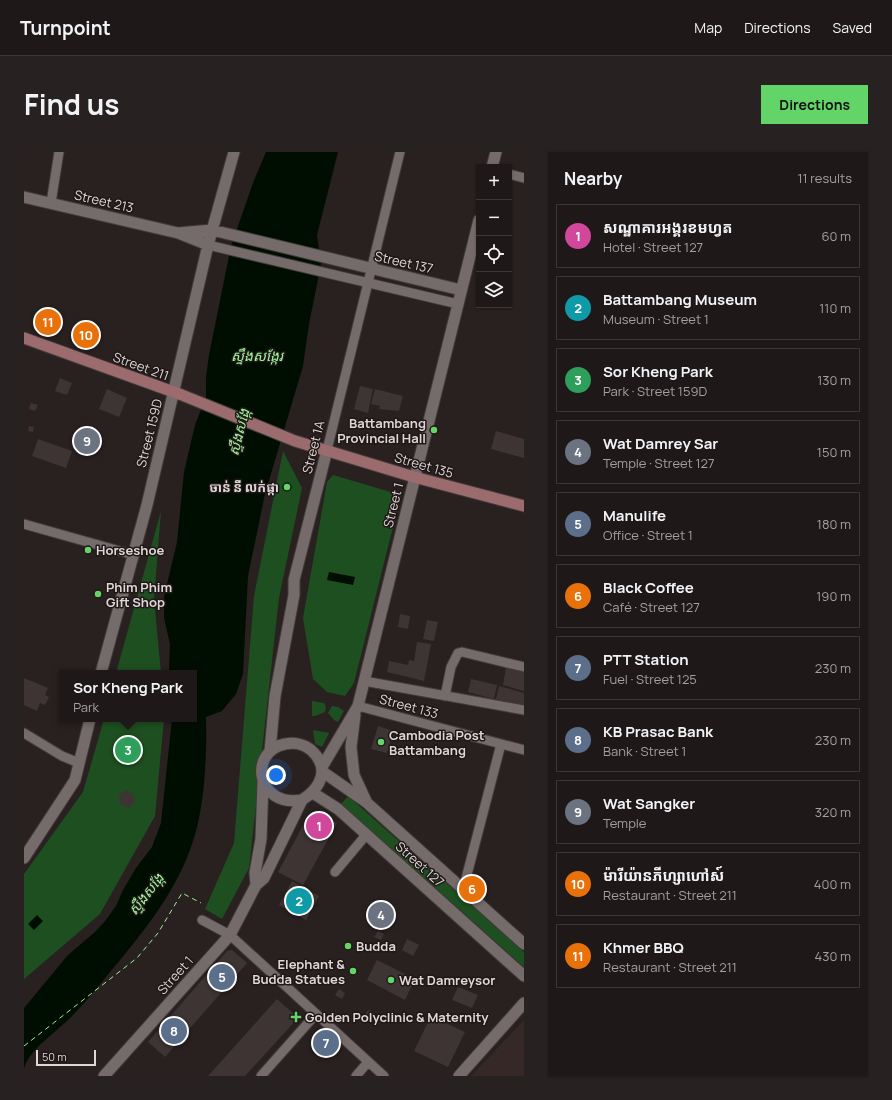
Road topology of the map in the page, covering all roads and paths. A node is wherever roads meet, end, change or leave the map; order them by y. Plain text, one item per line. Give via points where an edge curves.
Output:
1 (59, 152) edge
2 (234, 152) edge
3 (400, 152) edge
4 (496, 152) edge
5 (493, 164) edge
6 (512, 175) edge
7 (524, 178) edge
8 (24, 197) edge
9 (51, 203) junction
10 (212, 230) junction
11 (476, 232) edge
12 (178, 233) junction
13 (228, 233) joint
14 (208, 245) junction
15 (371, 268) junction
16 (367, 283) junction
17 (462, 290) junction
18 (458, 304) junction
19 (24, 338) edge
20 (178, 394) junction
21 (295, 441) joint
22 (327, 450) junction
23 (414, 478) junction
24 (524, 506) edge
25 (24, 524) edge
26 (134, 555) junction
27 (524, 667) edge
28 (103, 670) edge
29 (364, 681) junction
30 (446, 696) junction
31 (357, 708) junction
32 (524, 710) edge
33 (89, 722) edge
34 (24, 733) edge
35 (501, 744) junction
36 (524, 750) edge
37 (270, 751) junction
38 (79, 763) junction
39 (322, 769) junction
40 (263, 782) junction
41 (313, 793) junction
42 (302, 800) junction
43 (366, 802) junction
44 (366, 835) junction
45 (24, 858) edge
46 (335, 872) dead end
47 (256, 885) junction
48 (463, 890) junction
49 (202, 920) dead end
50 (230, 935) junction
51 (524, 944) edge
52 (524, 976) edge
53 (524, 1003) edge
54 (316, 1014) junction
55 (368, 1062) junction
56 (104, 1076) edge
57 (261, 1076) edge
58 (356, 1076) edge
59 (384, 1076) edge
60 (459, 1076) edge

1 - 9 street
2 - 10 street, Street 159D
3 - 15 street, Street 1A
4 - 5 street
6 - 7 street
8 - 9 street, Street 213
9 - 12 street, Street 213
10 - 12 street, Street 213
10 - 13 street, Street 213
10 - 14 street, Street 159D
11 - 17 street, Street 1
12 - 14 street, Street 213
13 - 15 street, Street 137
14 - 16 street, Street 213
14 - 20 street, Street 159D
15 - 16 street, Street 1A
15 - 17 street, Street 137
16 - 18 street
16 - 22 street, Street 1A
17 - 18 street, Street 1
18 - 23 street, Street 1
19 - 20 main road, Street 211
20 - 21 main road, Street 211
20 - 26 street, Street 159D
21 - 22 main road, Street 135
22 - 23 main road, Street 135
22 - 37 street, Street 1A via 294,580 294,595 275,696
23 - 24 main road, Street 135
23 - 29 street, Street 1
25 - 26 street
26 - 28 street, Street 159D
27 - 30 street via 458,653 451,667
29 - 30 street
29 - 31 street, Street 1
30 - 32 street
31 - 35 street, Street 133
31 - 39 street, Street 1
31 - 43 street via 351,747 354,774
33 - 38 street
34 - 38 street
35 - 36 street, Street 133
35 - 48 street
37 - 39 street via 290,742 302,744 311,750
37 - 40 street via 261,771
38 - 45 street via 75,780 66,796
39 - 41 street
39 - 43 street, Street 127
40 - 42 street via 269,792 279,799 290,802
40 - 47 street, Street 1
41 - 42 street
41 - 44 street, Street 127 via 338,809
42 - 47 street, Street 1 via 264,878
43 - 48 street, Street 127
44 - 46 street
44 - 52 street, Street 127
47 - 50 street, Street 1
48 - 51 street, Street 127
49 - 50 street
50 - 54 street
50 - 56 street, Street 1
53 - 60 street
54 - 55 street
54 - 57 street
55 - 58 street
55 - 59 street

